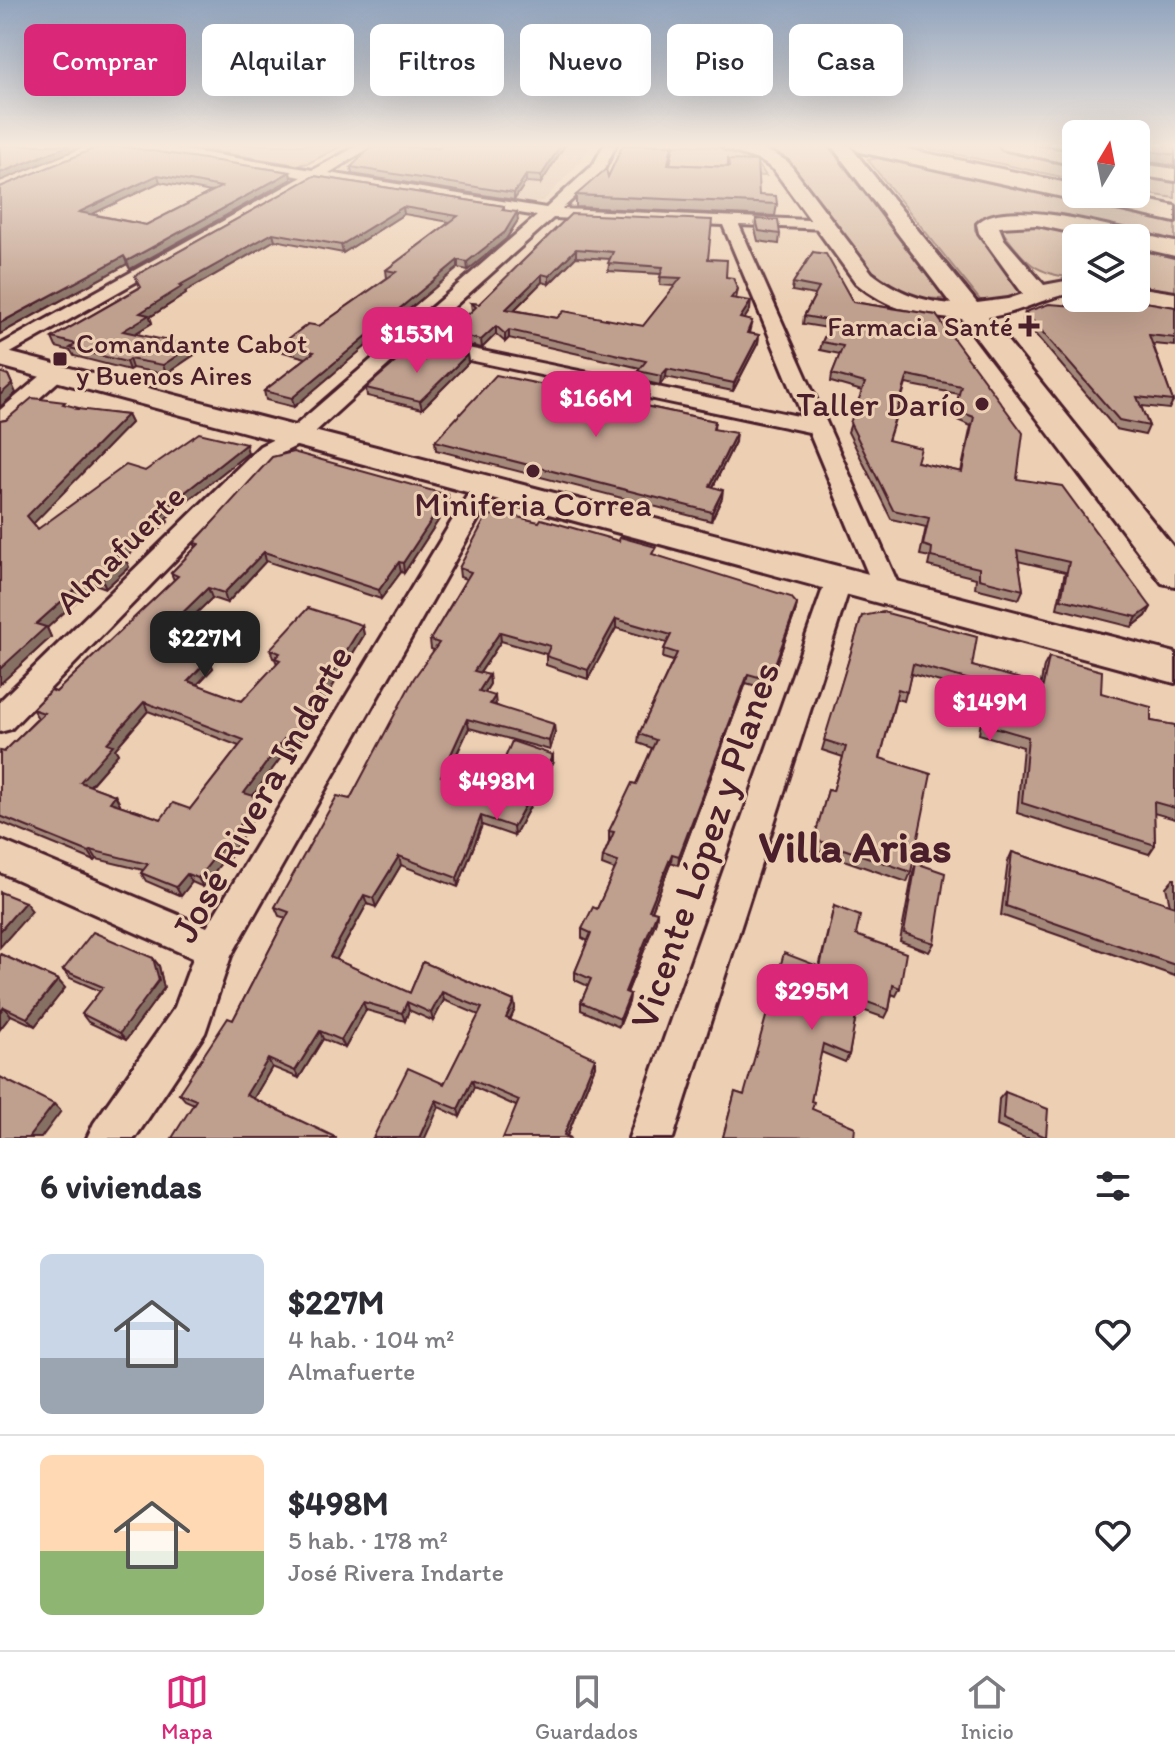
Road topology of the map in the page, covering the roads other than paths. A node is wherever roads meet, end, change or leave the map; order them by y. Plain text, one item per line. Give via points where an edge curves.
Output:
1 (274, 198) edge
2 (457, 198) edge
3 (565, 198) edge
4 (805, 198) edge
5 (886, 198) edge
6 (1097, 198) edge
7 (1150, 199) edge
8 (1175, 204) edge
9 (549, 213) junction
10 (1175, 214) edge
11 (729, 220) junction
12 (825, 224) junction
13 (1062, 225) edge
14 (1150, 243) edge
15 (1175, 249) edge
16 (1062, 287) edge
17 (1036, 295) junction
18 (1150, 296) edge
19 (1175, 300) edge
20 (968, 310) junction
21 (405, 341) junction
22 (0, 356) edge
23 (56, 373) junction
24 (0, 421) edge
25 (818, 427) junction
26 (296, 437) junction
27 (485, 486) junction
28 (1175, 574) edge
29 (839, 580) junction
30 (889, 593) junction
31 (1175, 668) edge
32 (0, 720) edge
33 (0, 856) edge
34 (215, 949) junction
35 (109, 1138) edge
36 (651, 1138) edge

1 - 22 street
2 - 9 street
3 - 9 street, Almafuerte
4 - 12 main road
5 - 20 main road
6 - 10 highway
7 - 8 highway
9 - 11 street
9 - 21 street, Almafuerte
11 - 12 street
11 - 25 street
12 - 20 main road via 880,292 919,308
13 - 17 main road via 1027,218 986,227
14 - 15 main road
16 - 17 main road
17 - 20 main road via 1013,306
18 - 19 main road
20 - 28 main road
21 - 25 street
21 - 26 street, Almafuerte
22 - 23 main road
23 - 24 street
23 - 26 main road
25 - 30 street
26 - 27 main road
26 - 32 street, Almafuerte via 268,451
27 - 29 main road
27 - 34 street, José Rivera Indarte
29 - 30 main road
29 - 36 street, Vicente López y Planes
30 - 31 main road
33 - 34 street
34 - 35 street, José Rivera Indarte via 191,1019

